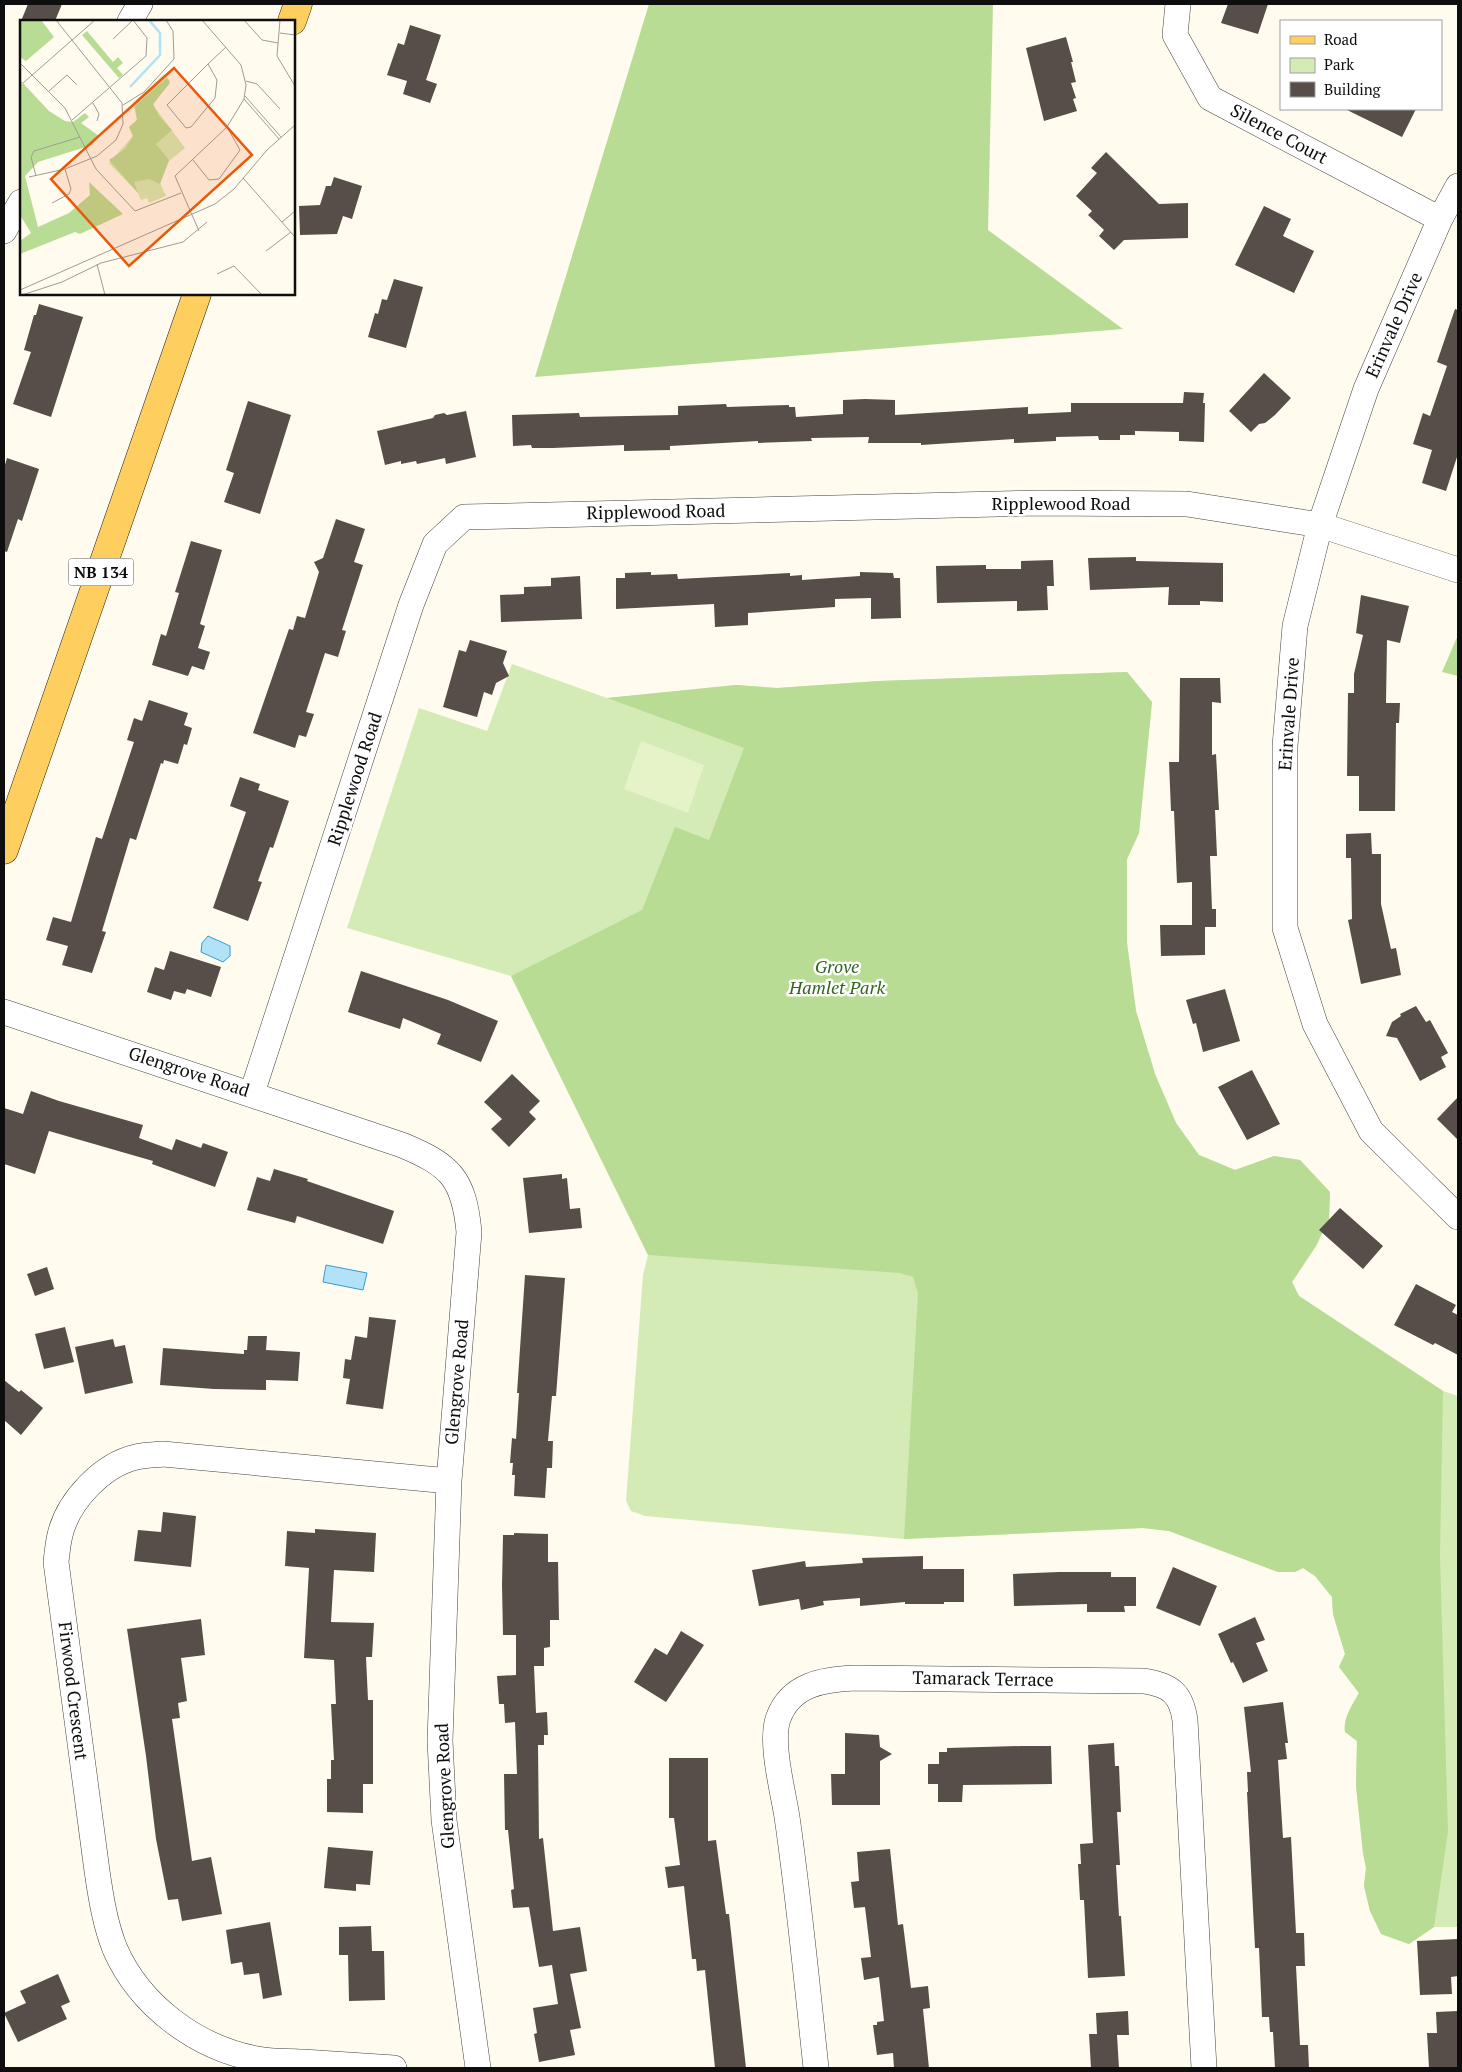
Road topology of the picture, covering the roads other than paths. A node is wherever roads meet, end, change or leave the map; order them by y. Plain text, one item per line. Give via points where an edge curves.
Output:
1 (140, 4) edge
2 (298, 4) edge
3 (1178, 4) edge
4 (131, 20) edge
5 (292, 20) edge
6 (1458, 186) edge
7 (20, 204) edge
8 (1440, 219) junction
9 (4, 231) edge
10 (197, 295) edge
11 (1320, 525) junction
12 (1458, 570) edge
13 (4, 850) edge
14 (4, 1012) edge
15 (252, 1093) junction
16 (1458, 1217) edge
17 (449, 1481) junction
18 (394, 2068) edge
19 (478, 2068) edge
20 (816, 2068) edge
21 (1204, 2068) edge

1 - 4 street
2 - 5 main road
3 - 8 street, Silence Court via 1175,36 1210,98
6 - 8 street, Erinvale Drive
7 - 9 street
8 - 11 street, Erinvale Drive via 1366,389
10 - 13 main road, NB 134
11 - 12 street, Ripplewood Road
11 - 15 street, Ripplewood Road via 1187,504 1040,503 464,517 435,544 411,605
11 - 16 street, Erinvale Drive via 1295,626 1285,746 1286,928 1315,1024 1371,1131
14 - 15 street, Glengrove Road
15 - 17 street, Glengrove Road via 402,1144 440,1164 453,1176 467,1210 469,1232
17 - 18 street, Firwood Crescent via 163,1454 136,1457 116,1464 92,1482 72,1506 60,1534 56,1562 105,1917 116,1950 134,1981 155,2006 184,2030 217,2048 258,2059
17 - 19 street, Glengrove Road via 440,1740 444,1820
20 - 21 street, Tamarack Terrace via 778,1764 778,1719 798,1692 812,1683 829,1679 884,1678 1144,1681 1160,1683 1178,1698 1185,1720

